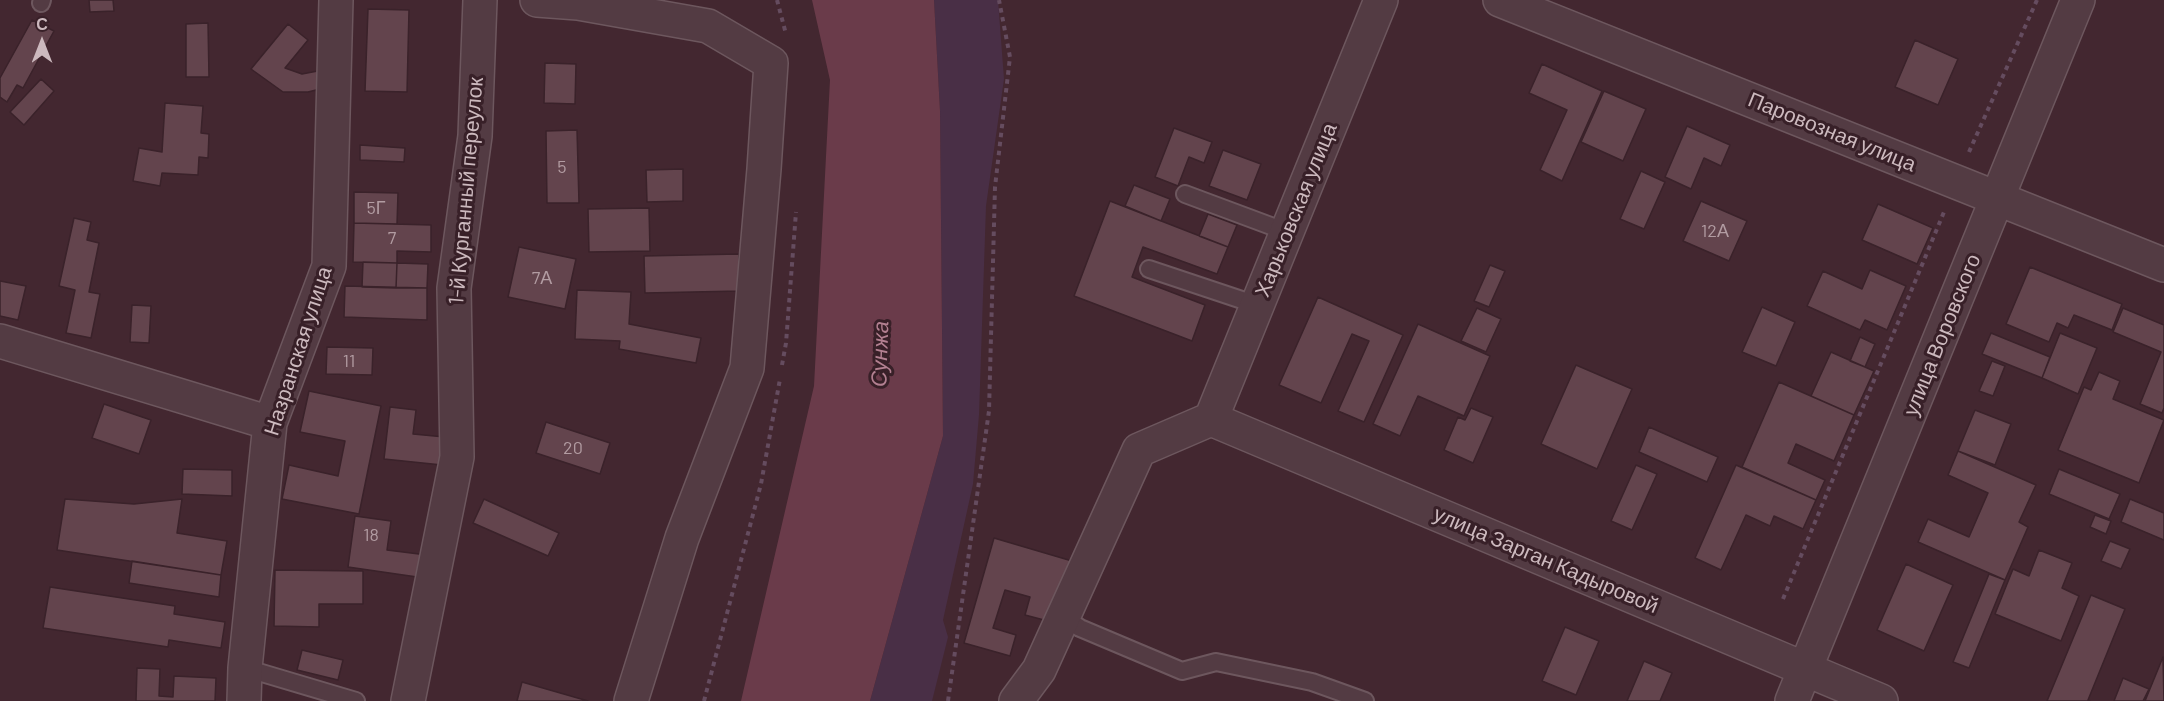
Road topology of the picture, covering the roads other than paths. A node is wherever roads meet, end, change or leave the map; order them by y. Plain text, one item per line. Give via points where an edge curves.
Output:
1 (336, 0) edge
2 (480, 0) edge
3 (537, 0) edge
4 (1381, 0) edge
5 (1500, 0) edge
6 (2079, 0) edge
7 (1185, 194) dead end
8 (1998, 199) junction
9 (1287, 232) junction
10 (2164, 265) edge
11 (1149, 269) dead end
12 (1257, 305) junction
13 (0, 341) edge
14 (1211, 419) junction
15 (270, 423) junction
16 (1063, 617) junction
17 (245, 668) junction
18 (1806, 669) junction
19 (244, 701) edge
20 (356, 701) edge
21 (408, 701) edge
22 (631, 701) edge
23 (1016, 701) edge
24 (1365, 701) edge
25 (1792, 701) edge
26 (1881, 701) edge

1 - 15 street, Назранская улица via 329,266
2 - 21 street, 1-й Курганный переулок via 475,136 454,288 457,458
3 - 22 street via 578,3 708,26 771,63 747,368 682,538
4 - 9 street, Харьковская улица
5 - 8 street, Паровозная улица
6 - 8 street, улица Воровского
7 - 9 lane
8 - 10 street, Паровозная улица
8 - 18 street, улица Воровского
9 - 12 street, Харьковская улица
11 - 12 lane
12 - 14 street, Харьковская улица
13 - 15 street
14 - 16 street via 1139,450
14 - 18 street, улица Зарган Кадыровой
15 - 17 street, Назранская улица
16 - 23 street via 1039,670
16 - 24 lane via 1182,671 1216,662 1312,682
17 - 19 street, Назранская улица
17 - 20 lane
18 - 25 street, улица Воровского
18 - 26 street, улица Зарган Кадыровой

